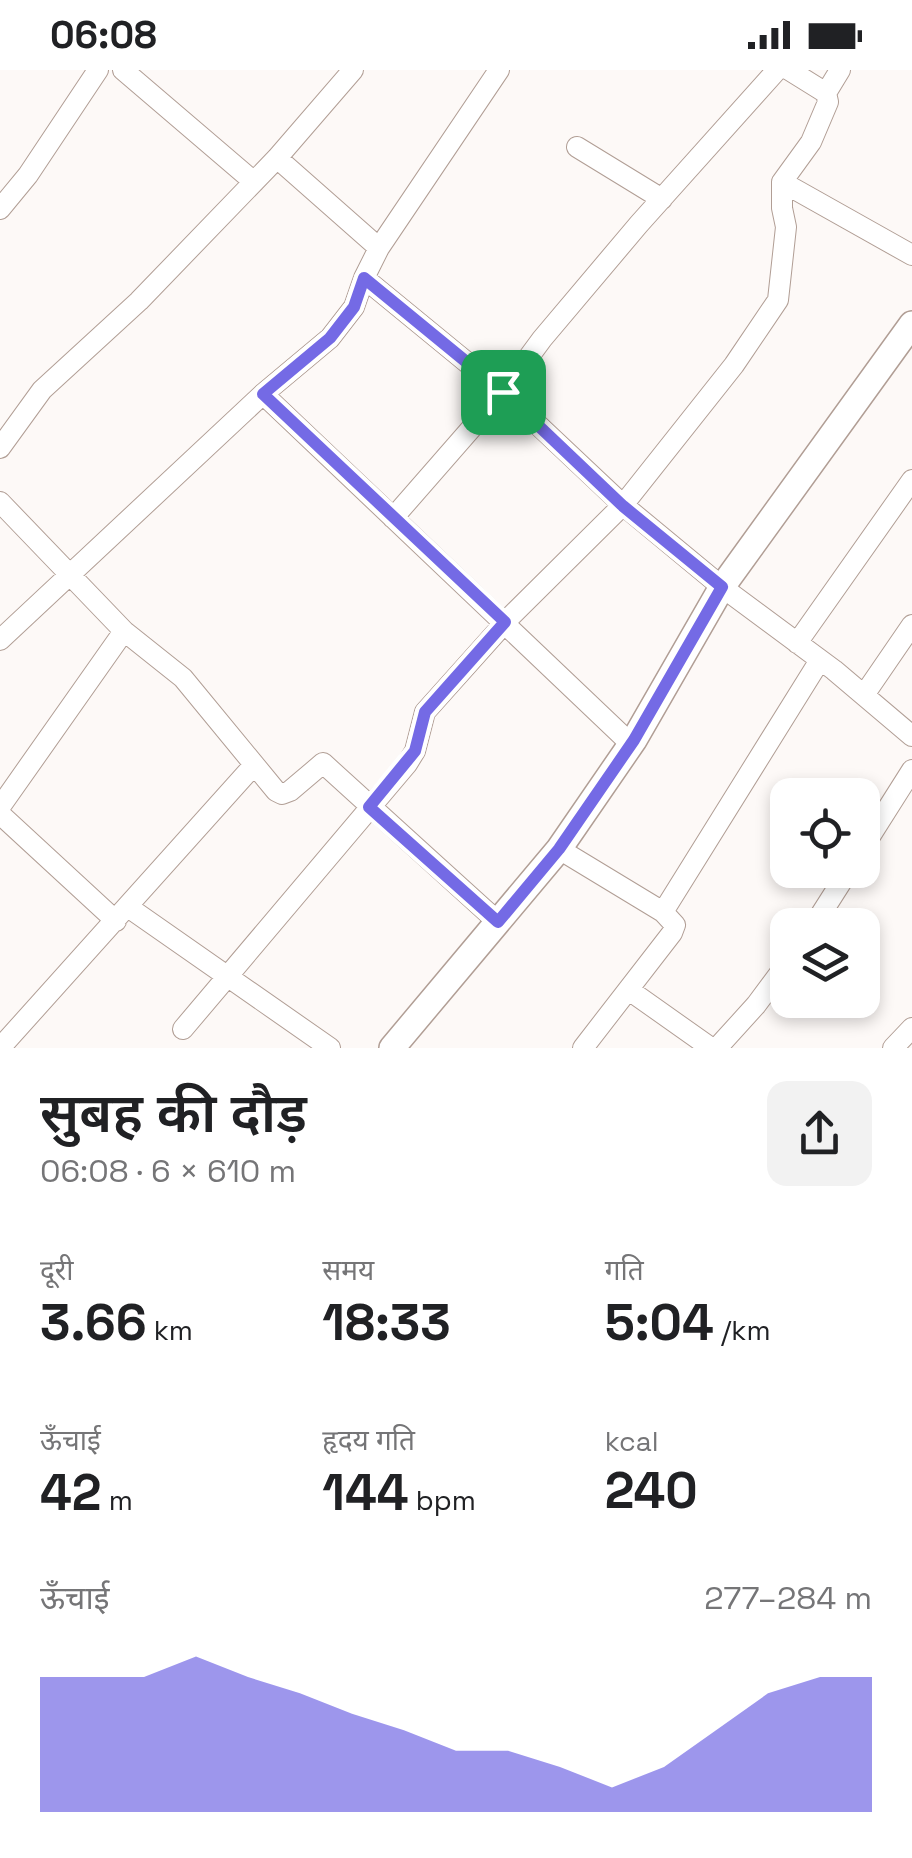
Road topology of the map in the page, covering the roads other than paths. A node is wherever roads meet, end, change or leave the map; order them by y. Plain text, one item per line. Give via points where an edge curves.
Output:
1 (98, 70) edge
2 (123, 70) edge
3 (353, 70) edge
4 (499, 70) edge
5 (777, 70) edge
6 (789, 70) edge
7 (840, 70) edge
8 (826, 93) junction
9 (577, 146) dead end
10 (277, 158) junction
11 (254, 182) junction
12 (782, 182) junction
13 (662, 199) junction
14 (0, 210) edge
15 (379, 248) junction
16 (912, 256) edge
17 (364, 278) junction
18 (912, 324) edge
19 (503, 392) junction
20 (263, 394) junction
21 (0, 448) edge
22 (912, 480) edge
23 (0, 502) edge
24 (623, 506) junction
25 (393, 518) junction
26 (69, 577) junction
27 (722, 587) junction
28 (505, 622) junction
29 (912, 625) edge
30 (124, 632) junction
31 (0, 640) edge
32 (797, 643) junction
33 (906, 648) edge
34 (820, 660) junction
35 (864, 695) junction
36 (912, 736) edge
37 (631, 744) junction
38 (254, 765) junction
39 (912, 770) edge
40 (369, 807) junction
41 (0, 811) edge
42 (880, 821) edge
43 (559, 849) junction
44 (663, 912) junction
45 (122, 914) junction
46 (498, 922) junction
47 (226, 975) junction
48 (770, 986) edge
49 (629, 990) junction
50 (912, 1028) edge
51 (183, 1029) dead end
52 (0, 1048) edge
53 (330, 1048) edge
54 (392, 1048) edge
55 (583, 1048) edge
56 (714, 1048) edge
57 (893, 1048) edge

1 - 14 street
2 - 11 street
3 - 10 street
4 - 15 street
5 - 13 street
6 - 8 street
7 - 8 street
8 - 12 street via 811,142
9 - 13 street
10 - 11 street
10 - 15 street
11 - 21 street via 42,390
12 - 16 street
12 - 24 street via 786,226 778,300
13 - 19 street
15 - 17 street
17 - 19 street
17 - 20 street via 354,307 330,338
18 - 27 street
19 - 24 street
19 - 25 street
20 - 25 street
20 - 26 street
22 - 32 street
23 - 26 street
24 - 27 street
24 - 28 street
25 - 28 street
26 - 30 street
26 - 31 street
27 - 32 street
27 - 37 street
28 - 37 street
28 - 40 street via 425,712 415,751
29 - 33 street
30 - 38 street via 183,678
30 - 41 street
32 - 34 street
33 - 35 street
34 - 35 street
34 - 44 street
35 - 36 street
37 - 43 street
38 - 40 street via 282,794 323,763
38 - 45 street
39 - 42 street
40 - 46 street
40 - 47 street
41 - 45 street
43 - 44 street
43 - 46 street
44 - 49 street via 675,929
45 - 47 street
45 - 52 street
46 - 54 street
47 - 51 street
47 - 53 street
48 - 56 street
49 - 55 street
49 - 56 street
50 - 57 street

